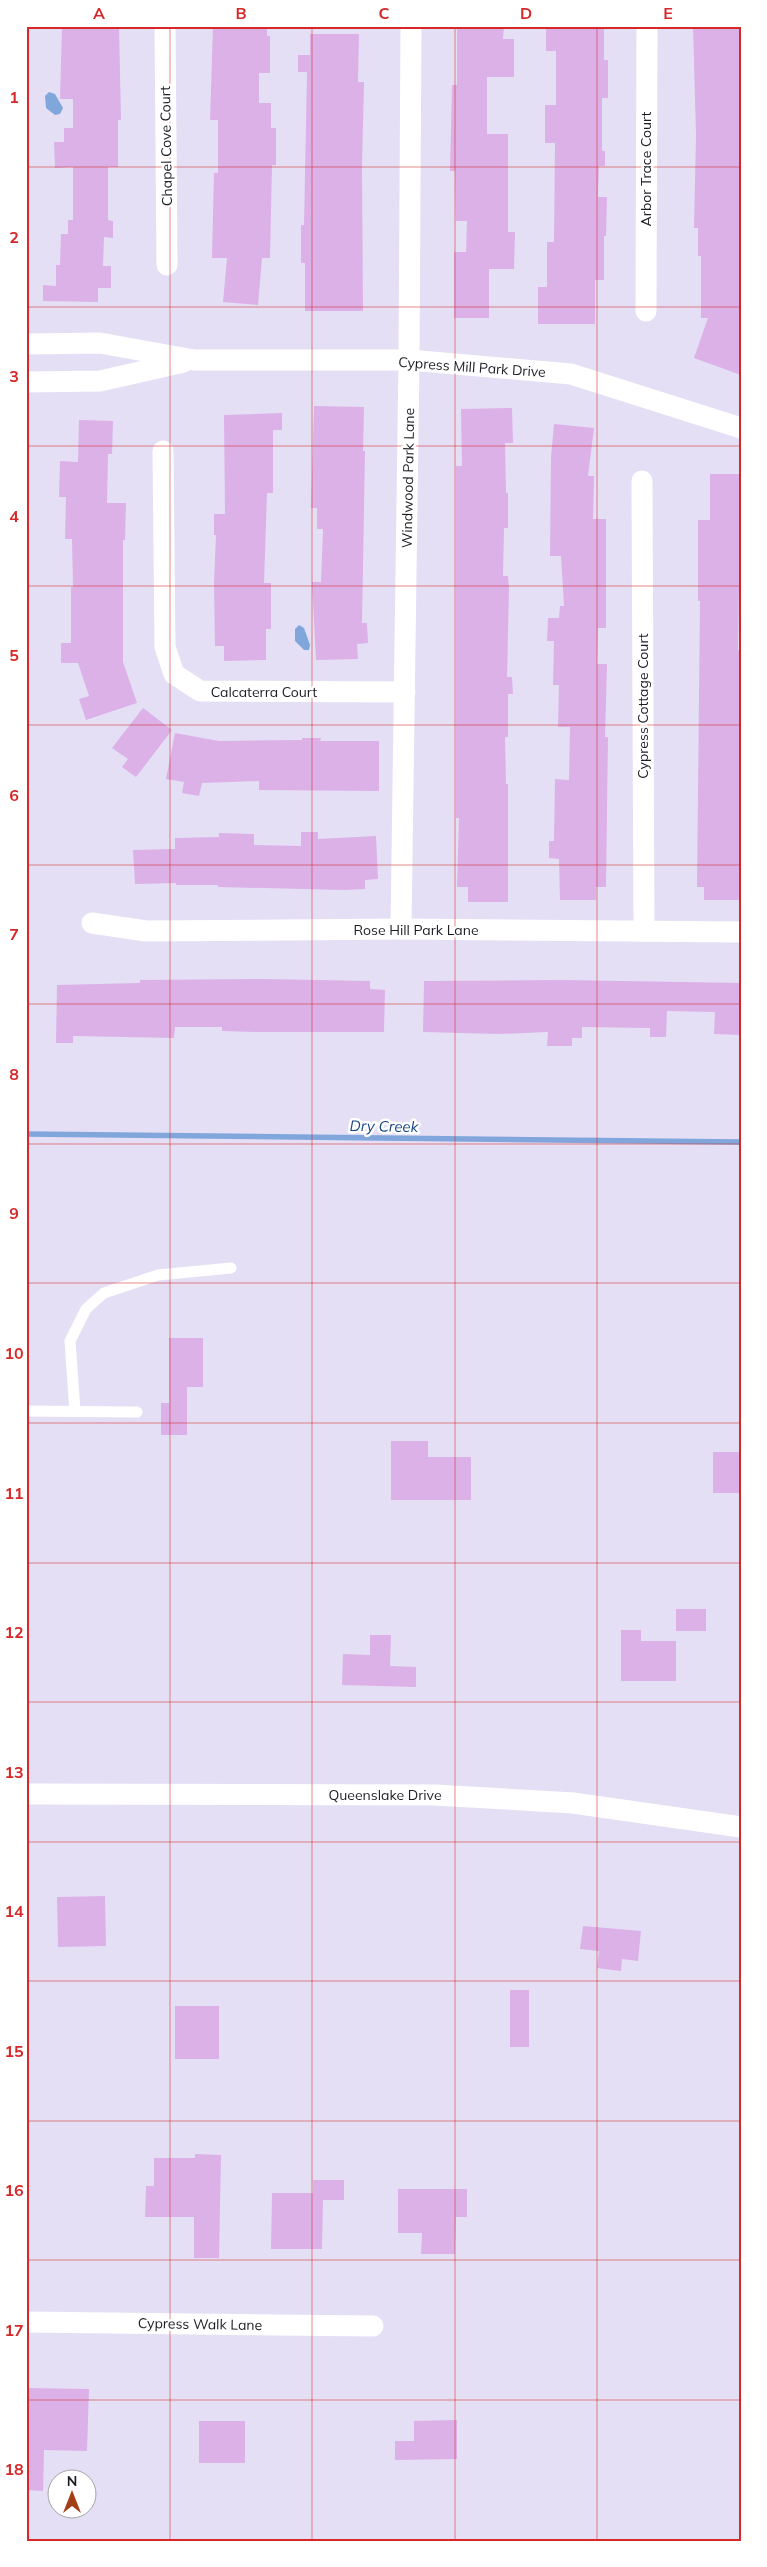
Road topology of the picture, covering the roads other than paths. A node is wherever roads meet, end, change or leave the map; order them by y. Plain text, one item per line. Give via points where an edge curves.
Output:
1 (165, 26) edge
2 (411, 26) edge
3 (647, 26) edge
4 (167, 265) dead end
5 (646, 311) dead end
6 (26, 344) edge
7 (194, 360) junction
8 (409, 360) junction
9 (26, 382) edge
10 (741, 428) edge
11 (163, 450) dead end
12 (642, 482) dead end
13 (405, 692) junction
14 (92, 923) dead end
15 (401, 929) junction
16 (644, 932) junction
17 (741, 932) edge
18 (231, 1268) dead end
19 (26, 1411) edge
20 (75, 1411) junction
21 (137, 1412) dead end
22 (26, 1794) edge
23 (741, 1828) edge
24 (26, 2322) edge
25 (373, 2326) dead end

1 - 4 street, Chapel Cove Court
2 - 8 street, Windwood Park Lane
3 - 5 street, Arbor Trace Court
6 - 7 street via 100,343
7 - 8 street, Cypress Mill Park Drive
7 - 9 street via 100,380
8 - 10 street, Cypress Mill Park Drive via 571,374
8 - 13 street, Windwood Park Lane
11 - 13 street, Calcaterra Court via 165,647 174,674 200,691
12 - 16 street, Cypress Cottage Court
13 - 15 street, Windwood Park Lane
14 - 15 street, Rose Hill Park Lane via 146,931
15 - 16 street, Rose Hill Park Lane
16 - 17 street, Rose Hill Park Lane
18 - 20 lane via 158,1275 104,1293 86,1309 70,1341
19 - 20 lane
20 - 21 lane
22 - 23 street, Queenslake Drive via 426,1794 501,1797 573,1803
24 - 25 street, Cypress Walk Lane

